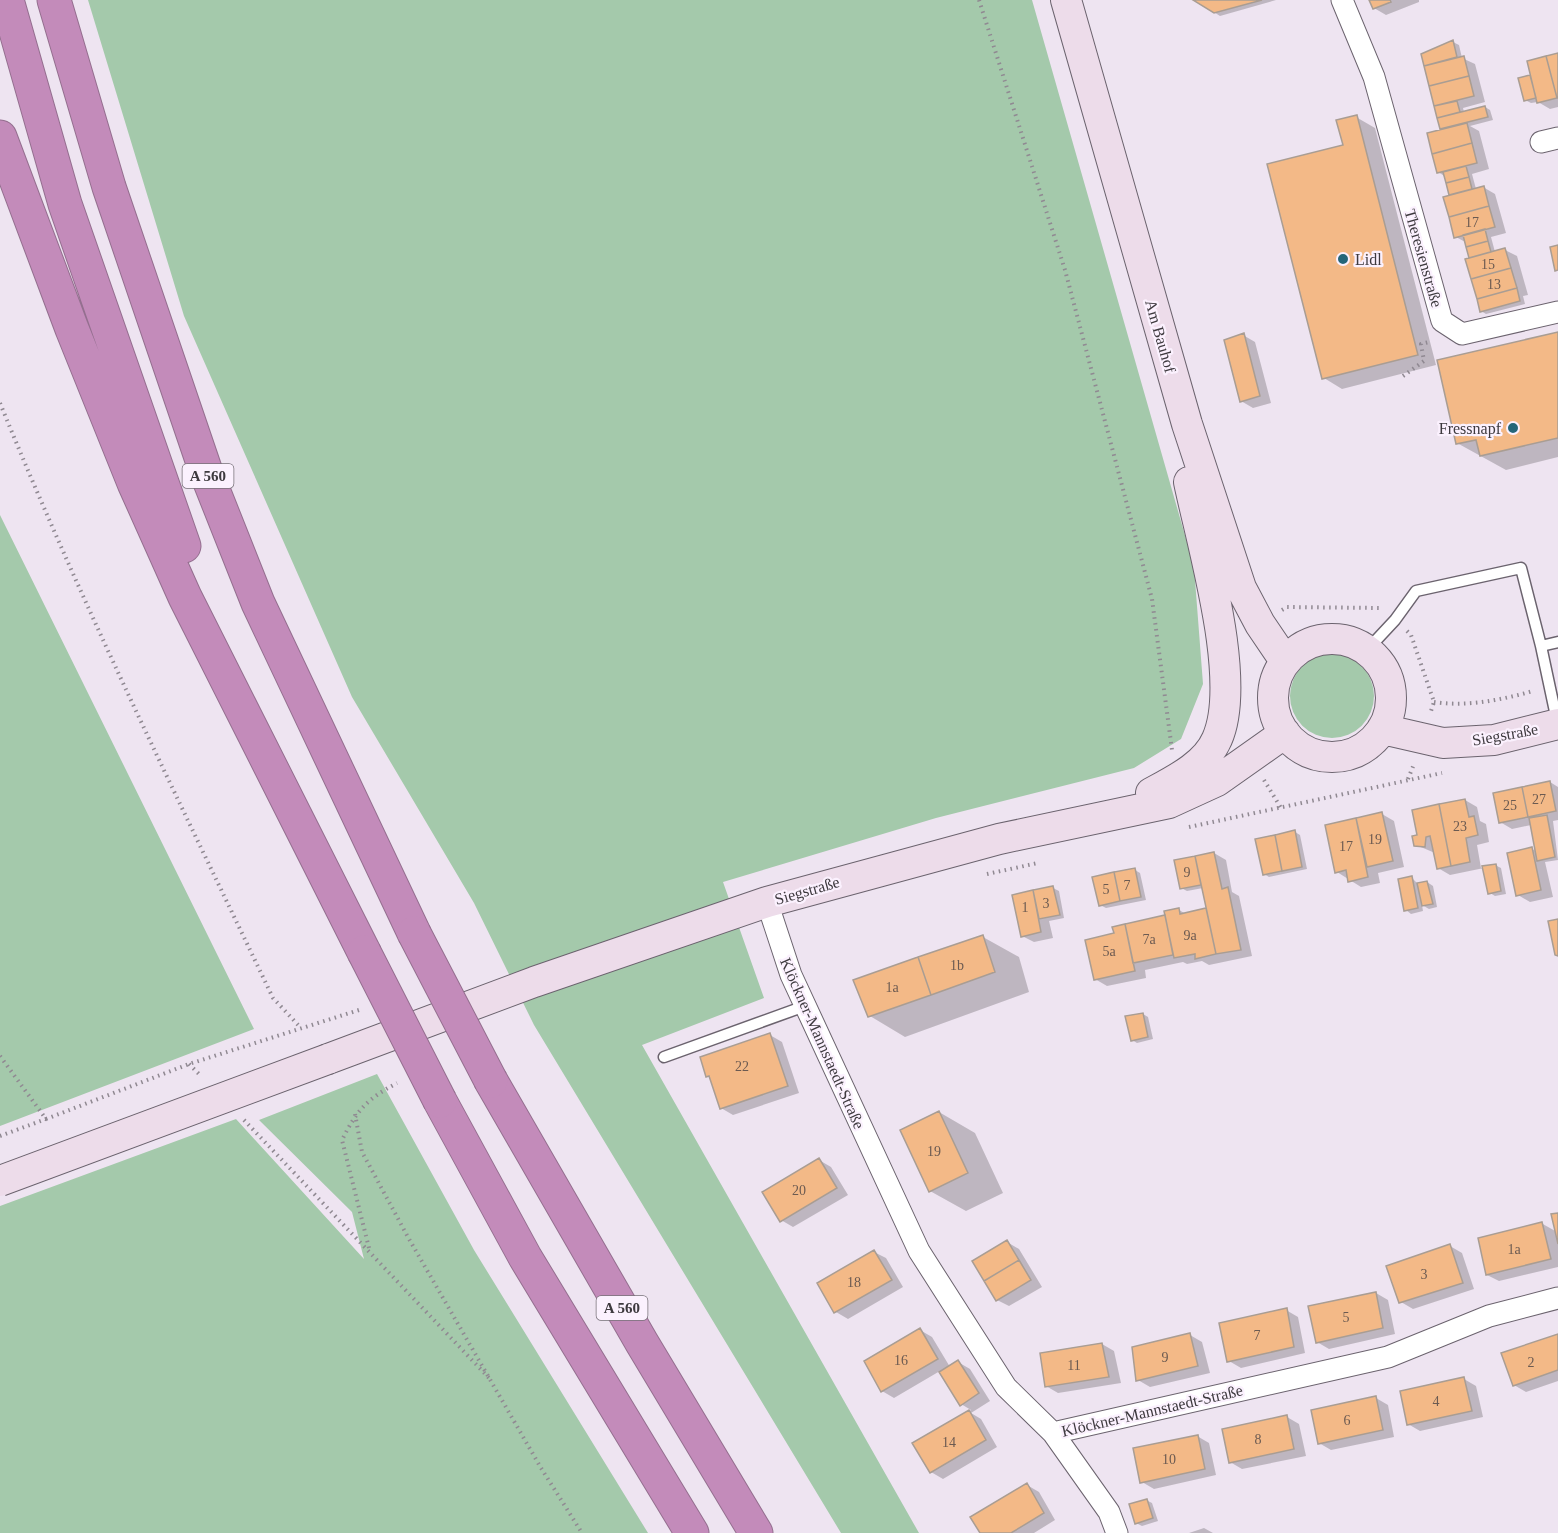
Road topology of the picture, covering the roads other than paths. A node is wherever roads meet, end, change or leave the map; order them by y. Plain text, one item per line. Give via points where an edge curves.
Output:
1 (7, 0) edge
2 (54, 0) edge
3 (1066, 0) edge
4 (1342, 0) edge
5 (0, 137) edge
6 (1558, 312) edge
7 (1186, 424) junction
8 (1558, 642) edge
9 (1541, 646) junction
10 (1367, 650) junction
11 (1285, 661) junction
12 (1558, 724) edge
13 (1382, 729) junction
14 (1285, 733) junction
15 (278, 780) junction
16 (1115, 814) junction
17 (767, 902) junction
18 (805, 1006) junction
19 (664, 1057) dead end
20 (0, 1181) edge
21 (1558, 1298) edge
22 (1053, 1433) junction
23 (692, 1533) edge
24 (756, 1533) edge
25 (1117, 1533) edge

1 - 15 highway, A 560 via 64,204 164,491
2 - 24 highway, A 560, bridge via 109,187 211,483 258,603 414,933 491,1081
3 - 7 street, Am Bauhof
4 - 6 street, Theresienstraße via 1374,77 1442,321 1462,334
5 - 15 highway via 134,483 185,597
7 - 11 street, Am Bauhof via 1241,588
7 - 16 street via 1185,464 1219,626 1226,681 1224,718 1217,740 1201,761 1181,777
8 - 9 lane
9 - 10 lane via 1521,568 1416,591
9 - 12 lane
10 - 11 street via 1333,638 1298,649
10 - 13 street via 1388,678 1389,712
11 - 14 street via 1276,678 1273,697 1276,716
12 - 13 street, Siegstraße via 1494,740 1443,743
13 - 14 street via 1354,753 1335,757 1307,750
14 - 16 street, Siegstraße via 1217,782 1170,803
15 - 23 highway, A 560, bridge via 440,1101 525,1257
16 - 17 street, Siegstraße via 999,839
17 - 18 street, Klöckner-Mannstaedt-Straße
17 - 20 street, Siegstraße, bridge via 534,982
18 - 19 lane
18 - 22 street, Klöckner-Mannstaedt-Straße via 919,1251 1006,1387
21 - 22 street, Klöckner-Mannstaedt-Straße via 1489,1316 1388,1357
22 - 25 street via 1109,1512

